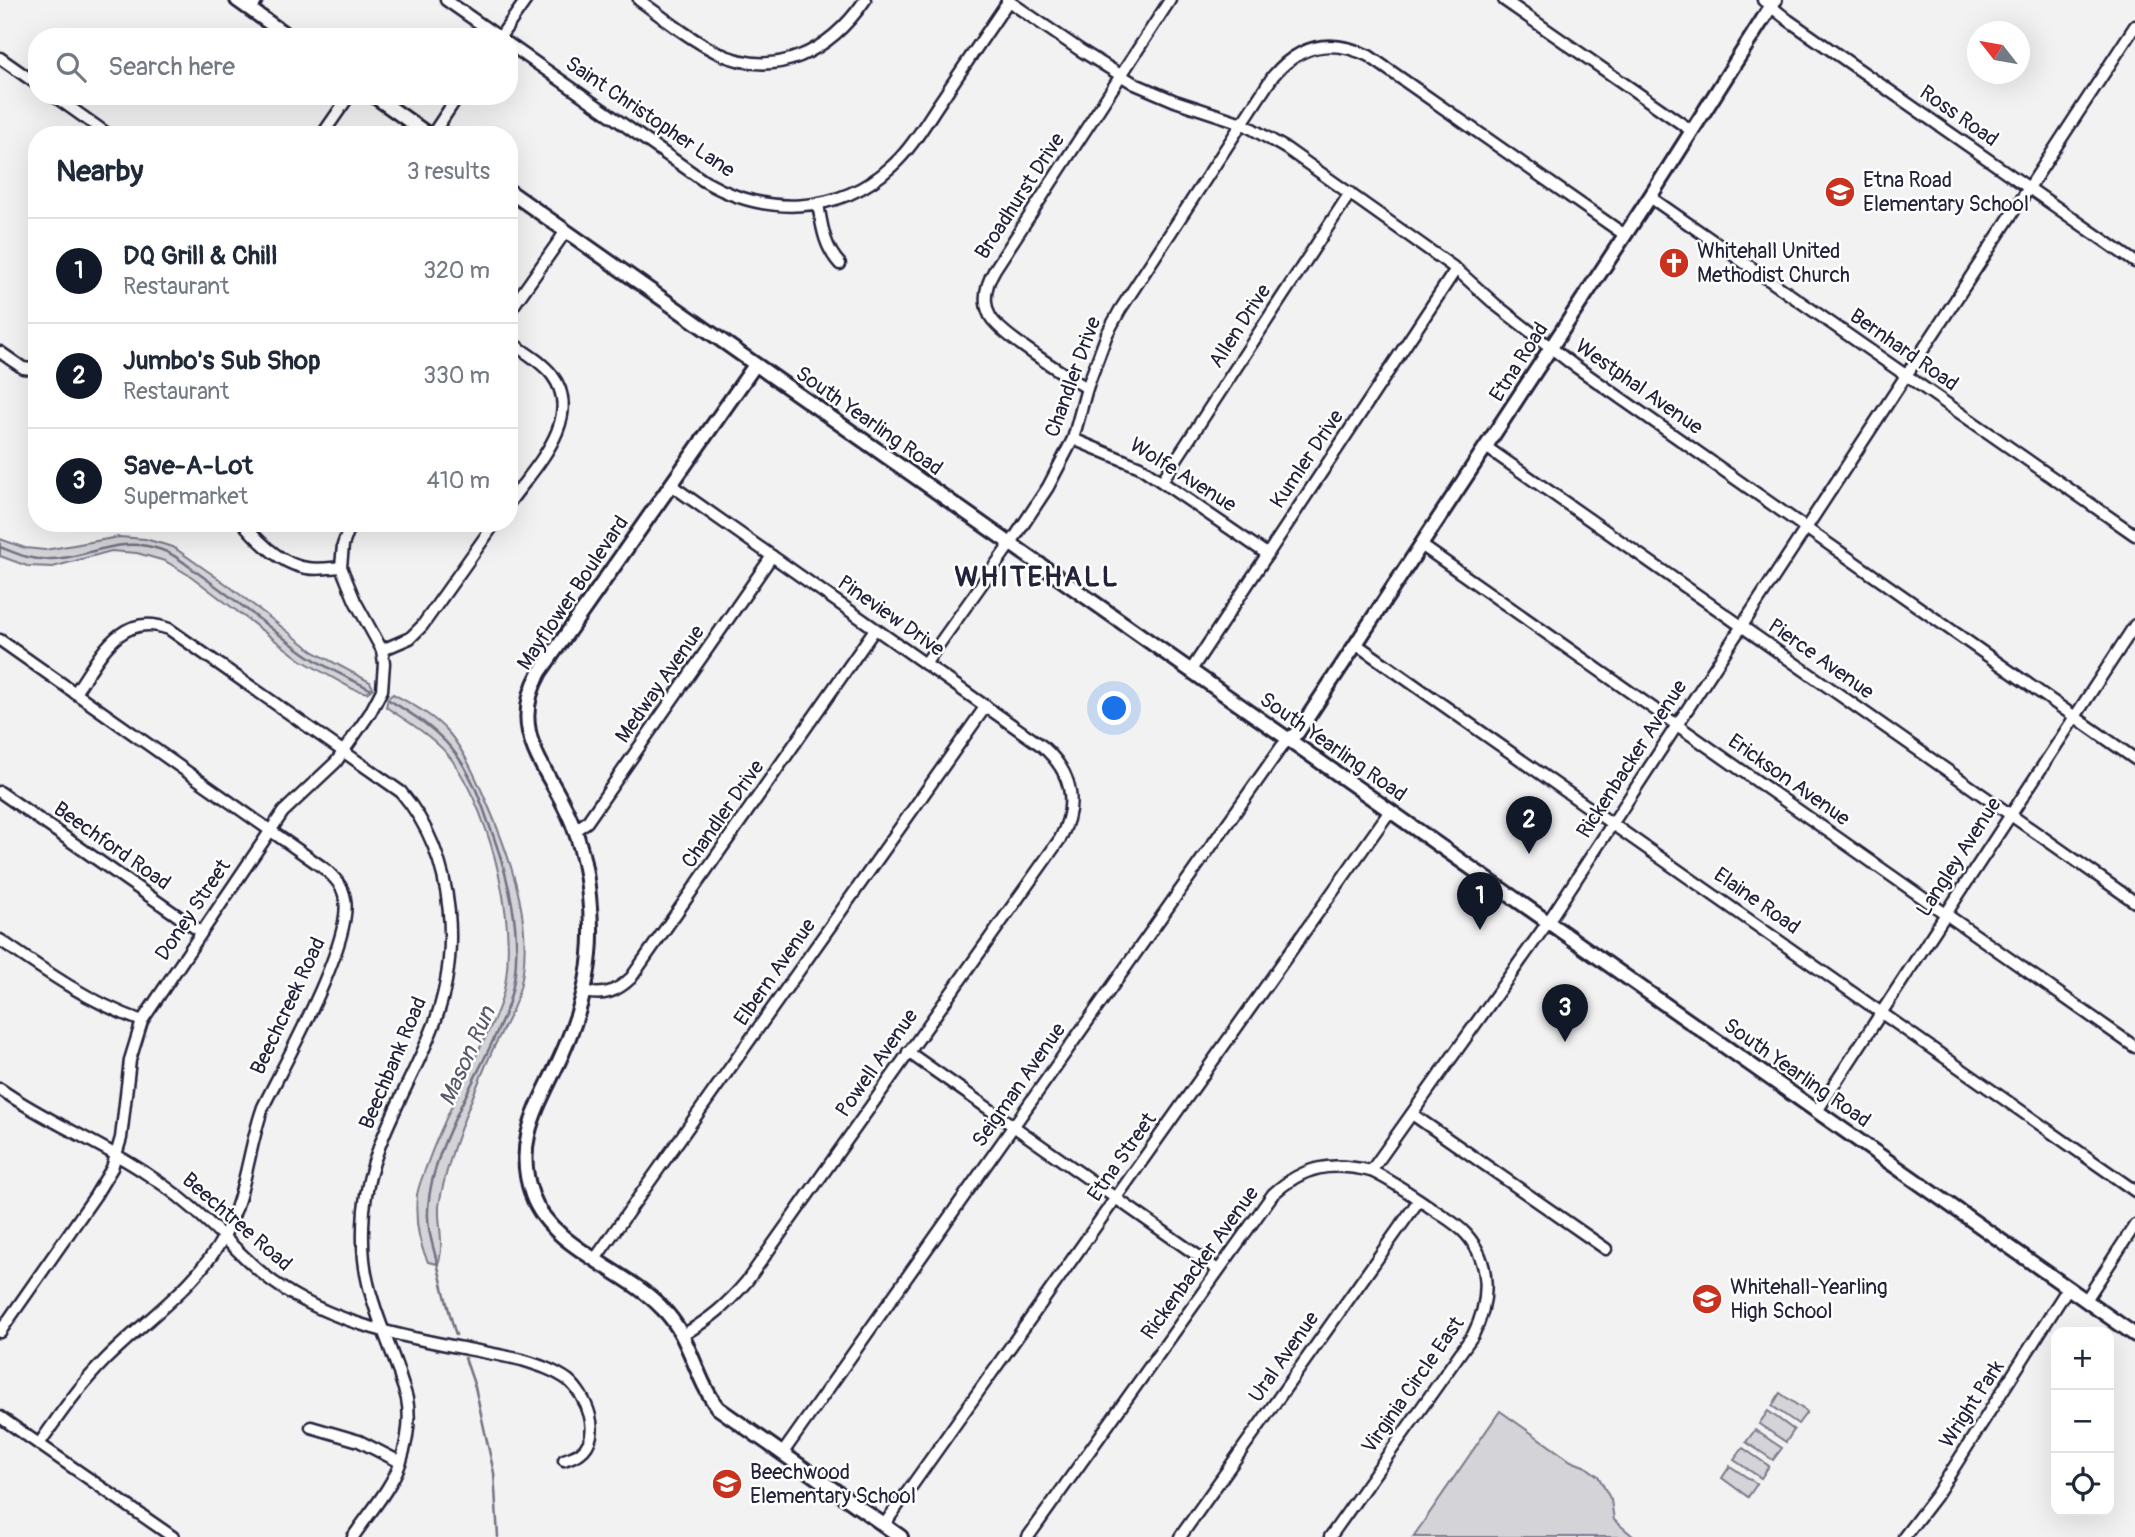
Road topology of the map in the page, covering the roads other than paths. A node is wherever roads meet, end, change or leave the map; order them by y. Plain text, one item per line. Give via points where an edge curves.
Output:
1 (237, 0) edge
2 (446, 0) edge
3 (526, 0) edge
4 (639, 0) edge
5 (865, 0) edge
6 (1008, 0) edge
7 (1170, 0) edge
8 (1504, 0) edge
9 (1769, 2) edge
10 (254, 5) edge
11 (2135, 26) edge
12 (279, 28) edge
13 (487, 28) edge
14 (506, 28) edge
15 (518, 50) edge
16 (0, 58) edge
17 (1120, 76) junction
18 (28, 78) edge
19 (67, 105) edge
20 (343, 105) edge
21 (387, 105) edge
22 (452, 105) edge
23 (1242, 123) junction
24 (96, 126) edge
25 (328, 126) edge
26 (417, 126) edge
27 (436, 126) edge
28 (1692, 131) junction
29 (2029, 188) junction
30 (1350, 193) junction
31 (518, 197) edge
32 (1650, 197) junction
33 (818, 204) junction
34 (566, 231) junction
35 (1625, 235) junction
36 (2135, 262) edge
37 (840, 264) dead end
38 (1456, 269) junction
39 (518, 299) edge
40 (518, 347) edge
41 (1551, 348) junction
42 (0, 352) edge
43 (755, 365) junction
44 (28, 369) edge
45 (1906, 375) junction
46 (1087, 388) junction
47 (1073, 439) junction
48 (1486, 447) junction
49 (1162, 481) junction
50 (671, 485) junction
51 (518, 490) edge
52 (1805, 528) junction
53 (251, 532) edge
54 (347, 532) edge
55 (489, 532) edge
56 (2135, 535) edge
57 (1011, 543) junction
58 (1421, 545) junction
59 (1267, 554) junction
60 (772, 556) junction
61 (341, 568) junction
62 (2135, 625) edge
63 (1741, 627) junction
64 (876, 629) junction
65 (0, 640) edge
66 (1356, 644) junction
67 (382, 650) junction
68 (925, 664) junction
69 (1191, 670) junction
70 (75, 693) junction
71 (986, 706) junction
72 (2075, 717) junction
73 (1677, 725) junction
74 (1289, 739) junction
75 (344, 751) junction
76 (2135, 759) edge
77 (0, 792) edge
78 (1070, 793) joint
79 (1390, 811) junction
80 (2010, 815) junction
81 (1613, 823) junction
82 (575, 830) junction
83 (271, 831) junction
84 (2135, 902) edge
85 (1945, 913) junction
86 (1548, 922) junction
87 (201, 932) junction
88 (0, 940) edge
89 (585, 992) junction
90 (1881, 1012) junction
91 (142, 1021) junction
92 (2135, 1047) edge
93 (908, 1052) junction
94 (0, 1089) edge
95 (1816, 1111) junction
96 (1412, 1114) junction
97 (1013, 1126) junction
98 (117, 1155) junction
99 (1371, 1171) junction
100 (2135, 1191) edge
101 (1116, 1198) junction
102 (1419, 1200) junction
103 (2135, 1225) edge
104 (224, 1237) junction
105 (1606, 1249) dead end
106 (595, 1259) junction
107 (1218, 1270) junction
108 (2068, 1288) junction
109 (2086, 1300) junction
110 (0, 1332) edge
111 (383, 1332) junction
112 (683, 1335) junction
113 (2135, 1335) edge
114 (0, 1417) edge
115 (311, 1427) dead end
116 (39, 1444) junction
117 (782, 1454) junction
118 (564, 1460) dead end
119 (400, 1462) junction
120 (884, 1525) junction
121 (173, 1537) edge
122 (353, 1537) edge
123 (901, 1537) edge
124 (1028, 1537) edge
125 (1180, 1537) edge
126 (1330, 1537) edge
127 (1904, 1537) edge

1 - 10 street
2 - 13 street
3 - 14 street
4 - 5 street via 701,44 755,63 776,62 821,47
6 - 17 street, Westphal Avenue
6 - 33 street, Saint Christopher Lane via 903,155 862,187
7 - 17 street, Broadhurst Drive
8 - 28 street
9 - 28 street, Etna Road
9 - 29 street, Ross Road
10 - 12 street
11 - 29 street, Rickenbacker Avenue
15 - 33 street, Saint Christopher Lane via 722,191 773,205
16 - 18 street
17 - 23 street, Westphal Avenue
17 - 46 street, Broadhurst Drive via 986,288 986,304 995,324
19 - 24 street
20 - 25 street
21 - 26 street
22 - 27 street
23 - 30 street, Westphal Avenue
23 - 35 street, Chandler Drive via 1282,65 1315,47 1343,47 1369,57
23 - 46 street, Chandler Drive via 1120,310
28 - 32 street, Etna Road
29 - 36 street, Ross Road
29 - 45 street, Rickenbacker Avenue
30 - 38 street, Westphal Avenue
30 - 49 street, Allen Drive
31 - 34 street, South Yearling Road
32 - 35 street, Etna Road
32 - 45 street, Bernhard Road
33 - 37 street via 826,241
34 - 39 street
34 - 43 street, South Yearling Road
35 - 41 street, Etna Road
38 - 41 street, Westphal Avenue
38 - 59 street, Kumler Drive
40 - 51 street via 552,375 563,412 555,437
41 - 48 street, Etna Road
41 - 52 street, Westphal Avenue
42 - 44 street
43 - 50 street, Mayflower Boulevard
43 - 57 street, South Yearling Road
45 - 52 street, Rickenbacker Avenue
45 - 56 street, Bernhard Road
46 - 47 street, Chandler Drive
47 - 49 street, Wolfe Avenue via 1118,456
47 - 57 street, Chandler Drive
48 - 58 street, Etna Road
48 - 63 street, Pierce Avenue
49 - 59 street, Wolfe Avenue
50 - 60 street, Pineview Drive
50 - 82 street, Mayflower Boulevard via 540,672 529,698 531,741
52 - 63 street, Rickenbacker Avenue
52 - 72 street, Westphal Avenue
53 - 61 street via 295,566
54 - 61 street
55 - 67 street via 422,626 410,638
57 - 68 street, Chandler Drive
57 - 69 street, South Yearling Road
58 - 66 street, Etna Road
58 - 73 street, Erickson Avenue
59 - 69 street, Kumler Drive
60 - 64 street, Pineview Drive
60 - 82 street, Medway Avenue via 587,821
61 - 67 street, Doney Street
62 - 72 street, Langley Avenue
63 - 73 street, Rickenbacker Avenue
63 - 80 street, Pierce Avenue
64 - 68 street, Pineview Drive
64 - 89 street, Chandler Drive via 631,978 616,991
65 - 70 street, Beechcreek Road
66 - 74 street, Etna Road
66 - 81 street, Elaine Road
67 - 75 street, Doney Street via 382,690
68 - 71 street, Pineview Drive
69 - 74 street, South Yearling Road
70 - 75 street, Beechbank Road via 117,636 135,626 154,624 179,635
70 - 83 street, Beechcreek Road
71 - 78 street, Pineview Drive via 1052,754
71 - 106 street, Elbern Avenue
72 - 76 street, Westphal Avenue
72 - 80 street, Langley Avenue
73 - 81 street, Rickenbacker Avenue
73 - 85 street, Erickson Avenue
74 - 79 street, South Yearling Road
74 - 97 street, Seigman Avenue
75 - 83 street, Doney Street
75 - 111 street, Beechbank Road via 401,792 422,821 443,877 450,926 444,992 431,1034 375,1154 364,1208 364,1263
77 - 87 street, Beechford Road
78 - 93 street, Powell Avenue via 1069,817 1060,839
79 - 86 street, South Yearling Road
79 - 101 street, Etna Street
80 - 84 street, Pierce Avenue
80 - 85 street, Langley Avenue
81 - 86 street, Rickenbacker Avenue
81 - 90 street, Elaine Road
82 - 89 street, Mayflower Boulevard via 591,929
83 - 87 street, Doney Street
83 - 104 street, Beechcreek Road via 332,875 343,891 346,912 326,977 263,1107 240,1197
85 - 90 street, Langley Avenue
85 - 92 street, Erickson Avenue
86 - 95 street, South Yearling Road
86 - 96 street, Rickenbacker Avenue
87 - 91 street, Doney Street
88 - 91 street via 64,985
89 - 106 street, Mayflower Boulevard via 566,1047 530,1124 525,1165 531,1193 543,1215
90 - 95 street, Langley Avenue
90 - 100 street, Elaine Road
91 - 98 street, Doney Street via 130,1059
93 - 97 street
93 - 112 street, Powell Avenue via 747,1281 709,1320
94 - 98 street, Beechtree Road
95 - 108 street, South Yearling Road
96 - 99 street, Rickenbacker Avenue
96 - 105 street
97 - 101 street
97 - 117 street, Seigman Avenue
98 - 104 street, Beechtree Road via 178,1196
98 - 110 street, Doney Street via 95,1196
99 - 102 street, Virginia Circle East
99 - 107 street, Rickenbacker Avenue via 1332,1165 1294,1177 1265,1203
101 - 107 street
101 - 120 street, Etna Street
102 - 125 street, Ural Avenue
102 - 126 street, Virginia Circle East via 1474,1245 1485,1270 1485,1308 1473,1335
103 - 109 street
104 - 111 street, Beechtree Road via 271,1280 299,1298
104 - 116 street, Beechcreek Road via 192,1279 85,1381
106 - 112 street, Mayflower Boulevard via 660,1305
107 - 124 street, Rickenbacker Avenue
108 - 109 street, South Yearling Road
108 - 127 street, Wright Park via 1937,1494
109 - 113 street, South Yearling Road
111 - 118 street, Beechtree Road via 522,1360 569,1381 588,1408 591,1430 580,1453
111 - 119 street, Beechbank Road via 407,1399 408,1431
112 - 117 street, Mayflower Boulevard via 707,1394 718,1408
114 - 116 street
115 - 119 street via 359,1441
116 - 121 street
117 - 120 street, Mayflower Boulevard
119 - 122 street, Beechbank Road
120 - 123 street, Mayflower Boulevard

